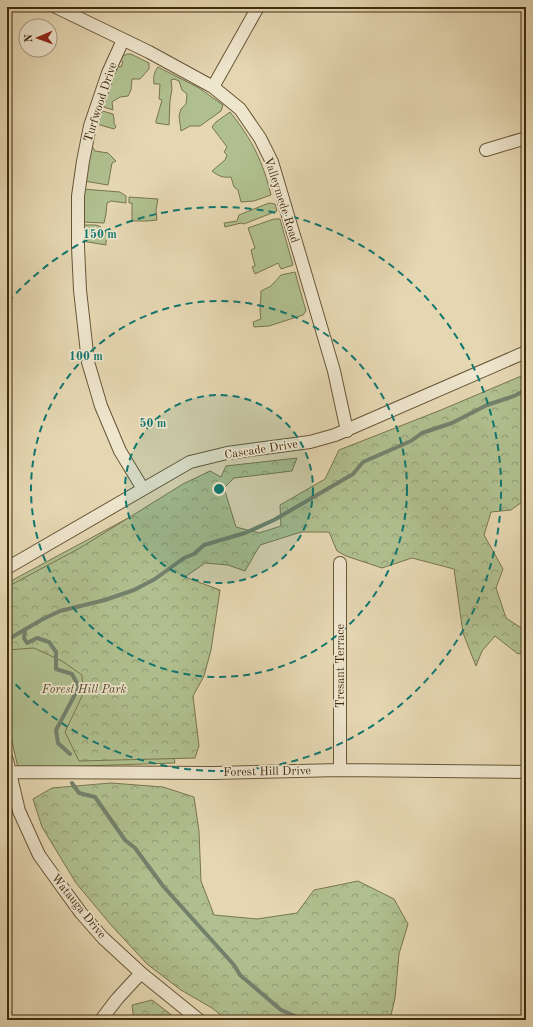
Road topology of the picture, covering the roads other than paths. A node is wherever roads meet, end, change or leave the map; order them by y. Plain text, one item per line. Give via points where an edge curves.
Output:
1 (56, 7) edge
2 (258, 7) edge
3 (123, 40) junction
4 (212, 87) junction
5 (526, 138) edge
6 (486, 150) dead end
7 (526, 352) edge
8 (347, 431) junction
9 (143, 489) junction
10 (340, 563) dead end
11 (7, 568) edge
12 (8, 768) edge
13 (340, 770) junction
14 (526, 772) edge
15 (141, 973) junction
16 (101, 1020) edge
17 (199, 1020) edge

1 - 3 street, Valleymede Road
2 - 4 street
3 - 4 street, Valleymede Road
3 - 9 street, Turfwood Drive via 108,73 90,126 83,161 78,196 79,283 88,362 120,451
4 - 8 street, Valleymede Road via 240,109 260,138 272,162 334,371
5 - 6 street
7 - 8 street, Cascade Drive
8 - 9 street, Cascade Drive via 310,442 227,453 190,462
9 - 11 street, Cascade Drive
10 - 13 street, Tresant Terrace
12 - 13 street, Forest Hill Drive via 213,773
12 - 15 street, Watauga Drive via 19,811 39,855 81,913 103,938
13 - 14 street, Forest Hill Drive
15 - 16 street
15 - 17 street, Watauga Drive

